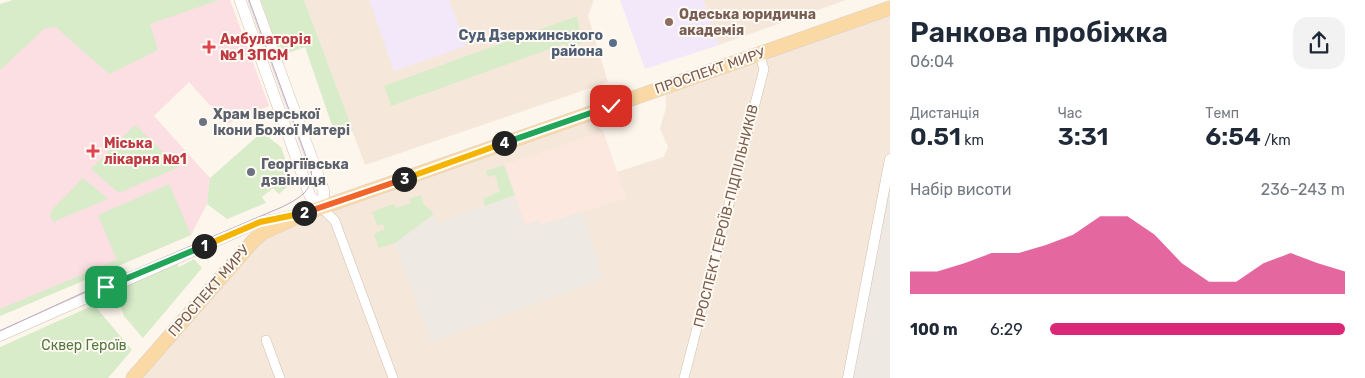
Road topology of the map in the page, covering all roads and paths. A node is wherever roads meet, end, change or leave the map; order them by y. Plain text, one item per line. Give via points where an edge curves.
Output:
1 (240, 0) edge
2 (254, 0) edge
3 (890, 8) edge
4 (760, 54) junction
5 (890, 159) edge
6 (322, 208) junction
7 (306, 213) junction
8 (0, 336) edge
9 (266, 340) dead end
10 (133, 378) edge
11 (280, 378) edge
12 (393, 378) edge
13 (684, 378) edge
14 (848, 378) edge

1 - 6 main road via 310,196
2 - 6 main road via 324,192
3 - 4 main road, ПРОСПЕКТ МИРУ
4 - 6 main road, ПРОСПЕКТ МИРУ
4 - 13 street, ПРОСПЕКТ ГЕРОЇВ-ПІДПІЛЬНИКІВ via 764,69
5 - 14 street
6 - 7 main road, ПРОСПЕКТ МИРУ
6 - 12 street via 336,222
7 - 8 street via 260,222
7 - 10 main road, ПРОСПЕКТ МИРУ via 254,240
9 - 11 street

